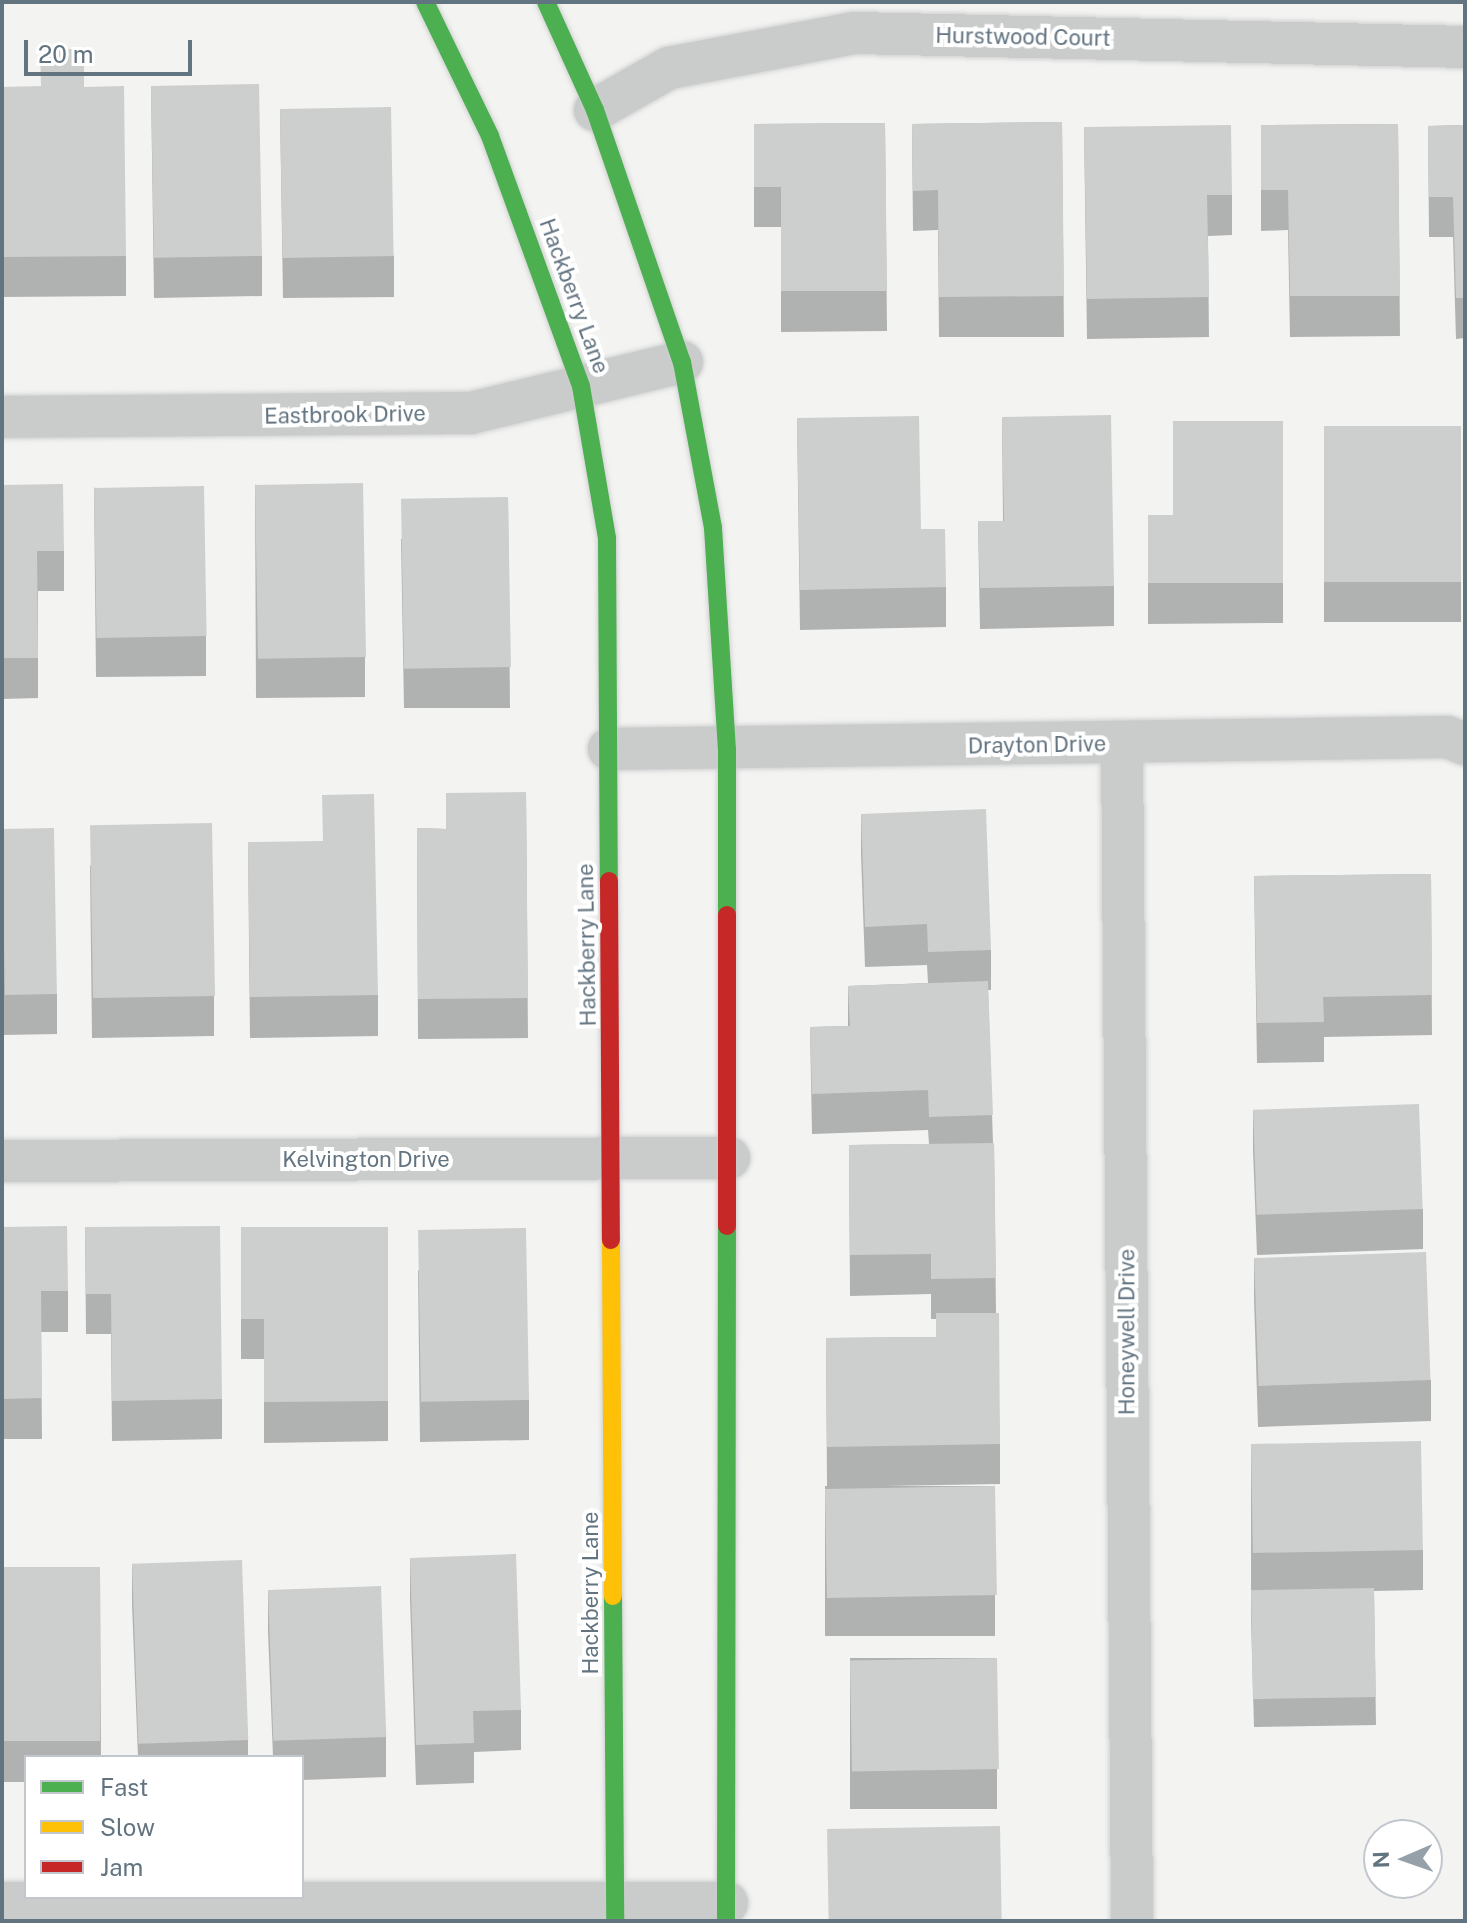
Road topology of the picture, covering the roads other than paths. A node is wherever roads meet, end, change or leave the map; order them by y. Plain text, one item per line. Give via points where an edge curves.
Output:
1 (425, 2) edge
2 (546, 2) edge
3 (1465, 47) edge
4 (595, 110) junction
5 (682, 362) junction
6 (581, 386) junction
7 (2, 417) edge
8 (1122, 744) junction
9 (1465, 744) edge
10 (609, 749) junction
11 (727, 750) junction
12 (729, 1158) junction
13 (614, 1160) junction
14 (2, 1161) edge
15 (2, 1903) edge
16 (616, 1912) edge
17 (727, 1912) edge
18 (210, 1913) edge
19 (1132, 1921) edge

1 - 6 street, Hackberry Lane via 490,136
2 - 4 street
3 - 4 street, Hurstwood Court via 855,33 669,68
4 - 5 street
5 - 6 street, Eastbrook Drive
5 - 11 street via 713,528
6 - 7 street, Eastbrook Drive via 471,413
6 - 10 street, Hackberry Lane via 607,538
8 - 9 street, Drayton Drive via 1447,737
8 - 11 street, Drayton Drive
8 - 19 street, Honeywell Drive
10 - 11 street, Drayton Drive
10 - 13 street, Hackberry Lane
11 - 12 street
12 - 13 street, Kelvington Drive
12 - 17 street
13 - 14 street, Kelvington Drive
13 - 16 street, Hackberry Lane
15 - 18 street
16 - 17 street
16 - 18 street

